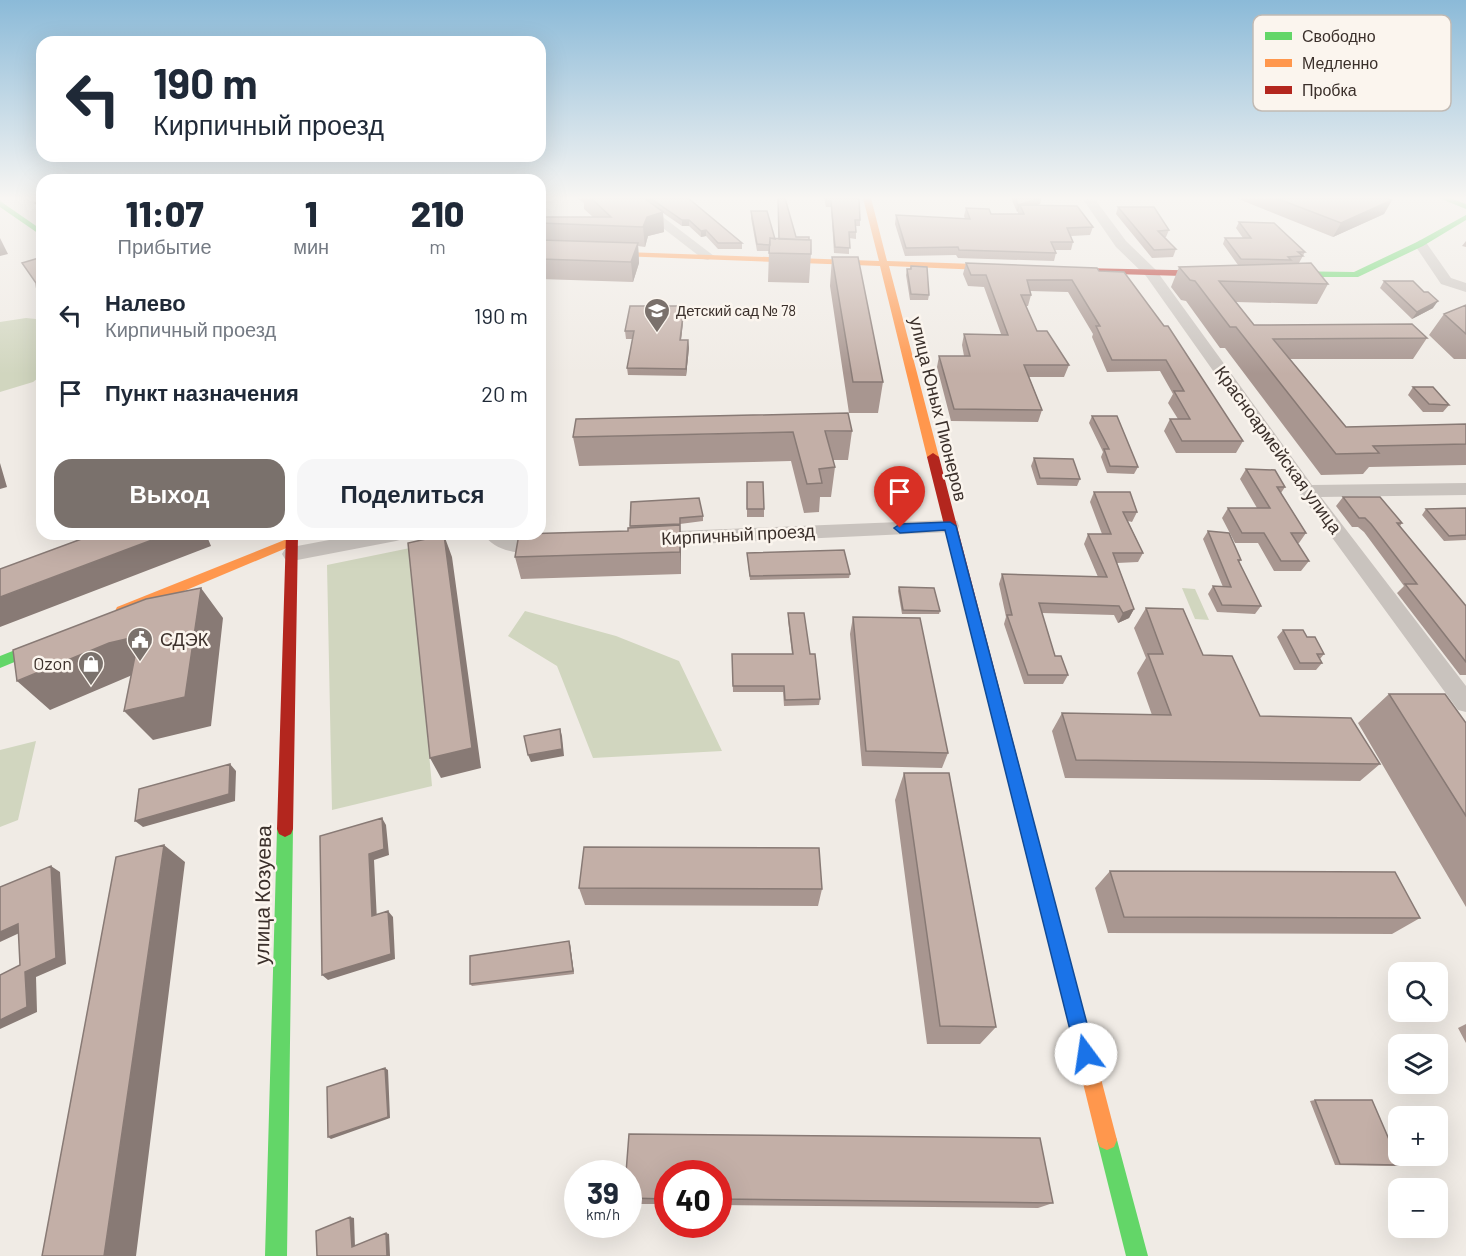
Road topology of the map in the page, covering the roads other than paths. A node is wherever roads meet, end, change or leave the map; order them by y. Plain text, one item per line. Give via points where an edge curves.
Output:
1 (721, 257) edge
2 (880, 257) edge
3 (1134, 257) edge
4 (1392, 257) edge
5 (1429, 257) edge
6 (882, 264) junction
7 (1020, 269) edge
8 (1068, 270) edge
9 (1151, 273) junction
10 (1231, 274) edge
11 (1265, 274) edge
12 (1466, 288) edge
13 (1466, 489) edge
14 (1307, 491) junction
15 (950, 526) junction
16 (327, 540) edge
17 (503, 540) edge
18 (638, 540) edge
19 (292, 543) edge
20 (568, 543) edge
21 (105, 618) edge
22 (63, 636) edge
23 (0, 662) edge
24 (1466, 703) edge
25 (276, 1256) edge
26 (1137, 1256) edge

1 - 6 street
2 - 6 street, улица Юных Пионеров
3 - 9 street, Красноармейская улица
4 - 11 street via 1355,275
5 - 12 street via 1446,281
6 - 7 street
6 - 15 street, улица Юных Пионеров
8 - 9 street
9 - 10 street
9 - 14 street, Красноармейская улица
13 - 14 street
14 - 24 street, Красноармейская улица
15 - 18 street, Кирпичный проезд
15 - 26 street, улица Юных Пионеров
16 - 19 street
17 - 20 street via 513,546
19 - 21 street
19 - 25 street, улица Козуева
22 - 23 street

